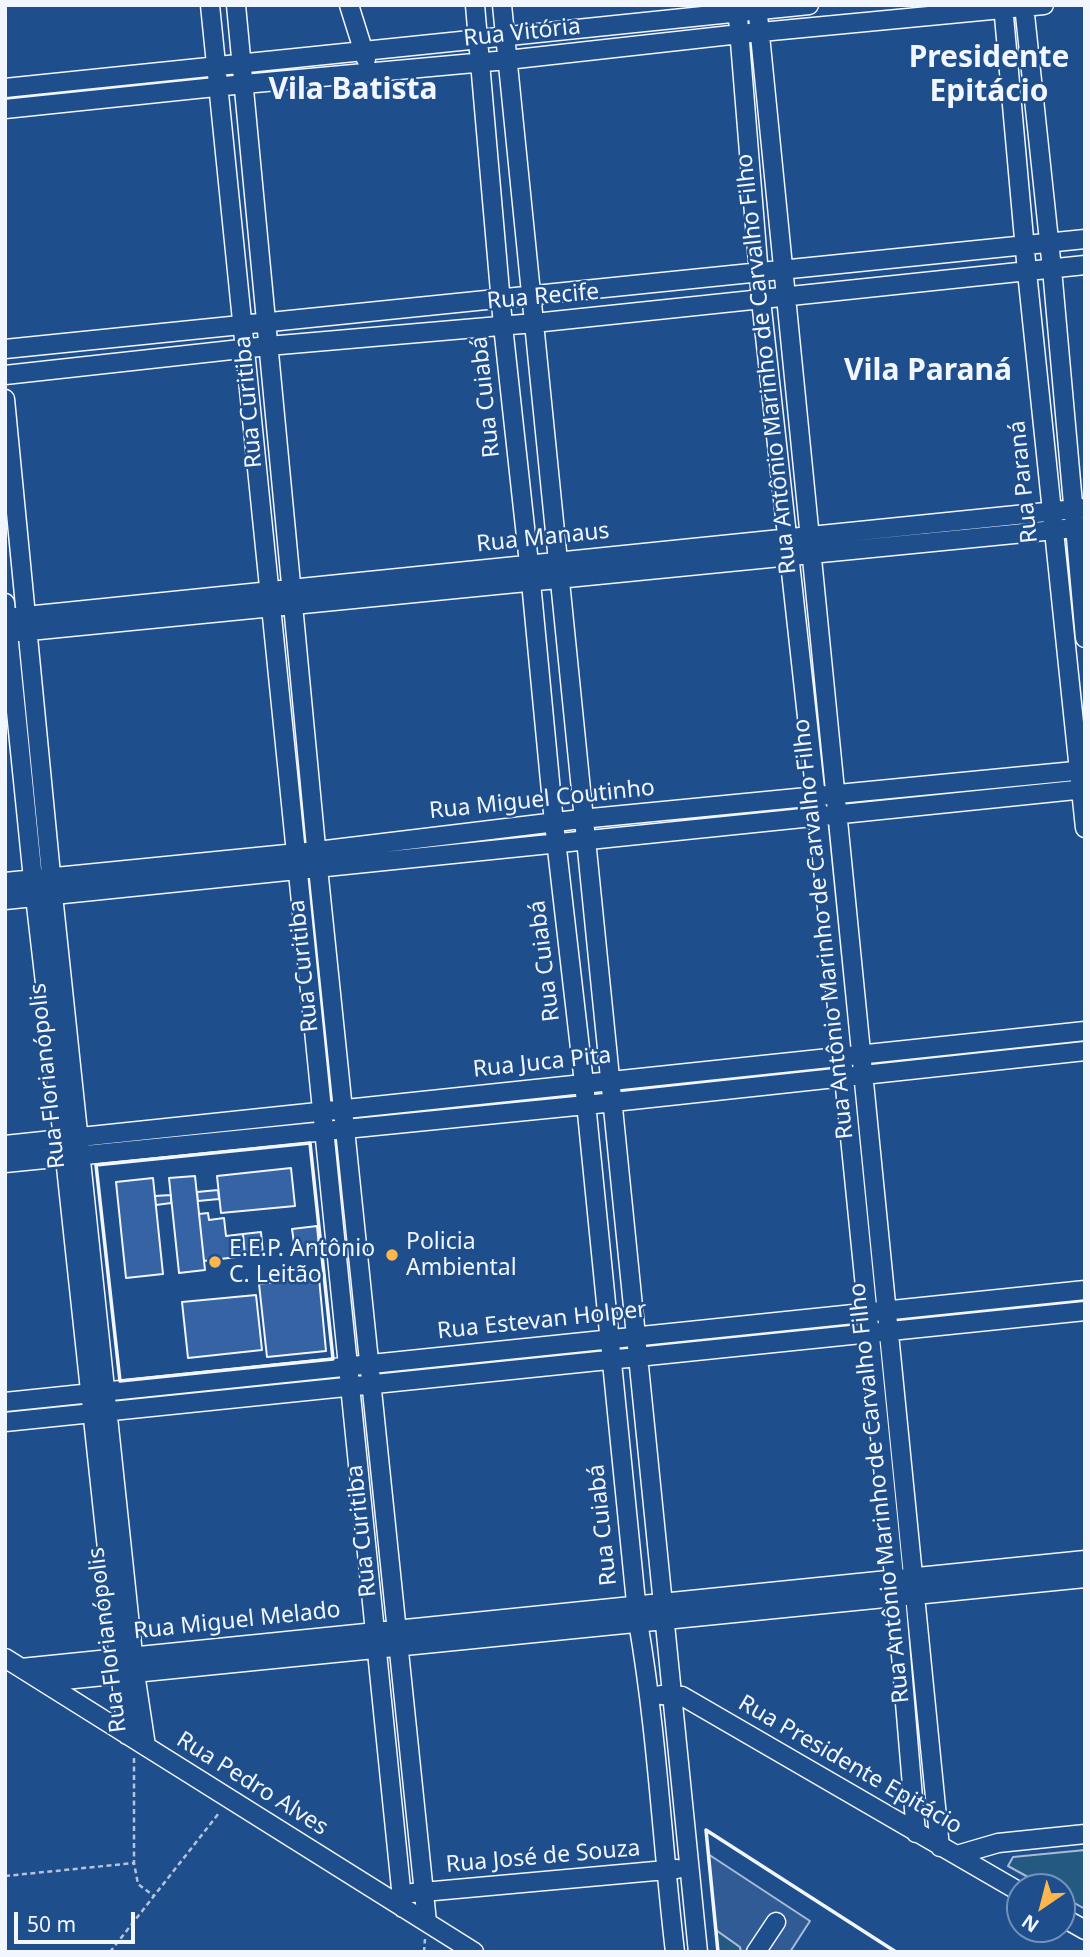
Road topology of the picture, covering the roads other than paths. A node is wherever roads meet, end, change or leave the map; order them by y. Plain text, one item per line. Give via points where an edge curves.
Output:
1 (210, 5) edge
2 (236, 5) edge
3 (349, 5) edge
4 (475, 5) edge
5 (502, 5) edge
6 (809, 5) edge
7 (1044, 5) edge
8 (1024, 6) edge
9 (1003, 7) edge
10 (757, 8) edge
11 (738, 9) edge
12 (759, 32) junction
13 (740, 34) junction
14 (505, 36) junction
15 (478, 39) junction
16 (362, 51) junction
17 (507, 60) junction
18 (480, 62) junction
19 (242, 63) junction
20 (216, 66) junction
21 (371, 72) junction
22 (244, 84) junction
23 (218, 87) junction
24 (5, 88) edge
25 (5, 109) edge
26 (1085, 239) edge
27 (1049, 243) junction
28 (1025, 245) junction
29 (1085, 265) edge
30 (1052, 269) junction
31 (783, 270) junction
32 (759, 272) junction
33 (1027, 272) junction
34 (531, 295) junction
35 (786, 297) junction
36 (500, 299) junction
37 (761, 300) junction
38 (266, 322) junction
39 (534, 323) junction
40 (242, 325) junction
41 (503, 326) junction
42 (268, 346) junction
43 (5, 349) edge
44 (244, 349) junction
45 (5, 375) edge
46 (5, 399) edge
47 (1079, 508) edge
48 (1052, 511) junction
49 (1079, 528) edge
50 (1054, 530) junction
51 (809, 536) junction
52 (788, 547) junction
53 (811, 554) junction
54 (555, 562) junction
55 (530, 573) junction
56 (557, 580) junction
57 (292, 597) junction
58 (269, 598) junction
59 (6, 621) edge
60 (28, 623) junction
61 (1085, 638) edge
62 (1082, 770) edge
63 (1083, 789) edge
64 (836, 794) junction
65 (816, 797) junction
66 (837, 814) junction
67 (817, 816) junction
68 (582, 819) junction
69 (554, 822) junction
70 (1085, 828) edge
71 (584, 840) junction
72 (556, 843) junction
73 (317, 859) junction
74 (296, 860) junction
75 (5, 882) edge
76 (52, 886) junction
77 (34, 888) junction
78 (5, 900) edge
79 (1085, 1031) edge
80 (1085, 1051) edge
81 (861, 1054) junction
82 (841, 1056) junction
83 (863, 1074) junction
84 (843, 1076) junction
85 (609, 1081) junction
86 (584, 1083) junction
87 (611, 1102) junction
88 (586, 1105) junction
89 (342, 1110) junction
90 (323, 1112) junction
91 (344, 1130) junction
92 (325, 1132) junction
93 (5, 1145) edge
94 (72, 1147) junction
95 (5, 1163) edge
96 (1085, 1290) edge
97 (887, 1310) junction
98 (1085, 1311) edge
99 (866, 1312) junction
100 (889, 1331) junction
101 (868, 1333) junction
102 (635, 1336) junction
103 (608, 1339) junction
104 (637, 1357) junction
105 (611, 1360) junction
106 (369, 1363) junction
107 (349, 1365) junction
108 (371, 1384) junction
109 (351, 1386) junction
110 (98, 1391) junction
111 (5, 1402) edge
112 (100, 1412) junction
113 (5, 1422) edge
114 (1085, 1560) edge
115 (1085, 1578) edge
116 (914, 1586) junction
117 (895, 1588) junction
118 (663, 1611) junction
119 (637, 1614) junction
120 (398, 1638) junction
121 (376, 1640) junction
122 (5, 1658) edge
123 (126, 1665) junction
124 (22, 1668) junction
125 (44, 1682) junction
126 (650, 1695) junction
127 (672, 1696) junction
128 (137, 1741) junction
129 (916, 1833) junction
130 (1085, 1834) edge
131 (940, 1847) junction
132 (957, 1855) junction
133 (689, 1868) junction
134 (666, 1870) junction
135 (1006, 1884) edge
136 (424, 1892) junction
137 (403, 1901) junction
138 (427, 1922) junction
139 (776, 1922) dead end
140 (698, 1951) edge
141 (474, 1952) edge
142 (675, 1952) edge
143 (756, 1952) edge

1 - 20 street, Rua Curitiba
2 - 19 street, Rua Curitiba
3 - 16 street
4 - 15 street, Rua Cuiabá
5 - 14 street
6 - 10 street, Rua Vitória
7 - 8 street, Rua Vitória
8 - 9 street, Rua Vitória
8 - 27 street, Rua Paraná
9 - 12 street, Rua Vitória
9 - 28 street, Rua Paraná
10 - 11 street, Rua Vitória
10 - 12 street, Rua Antônio Marinho de Carvalho Filho
11 - 13 street, Rua Antônio Marinho de Carvalho Filho
11 - 14 street, Rua Vitória
12 - 13 street, Rua Vitória
12 - 31 street, Rua Antônio Marinho de Carvalho Filho
13 - 17 street, Rua Vitória
13 - 32 street, Rua Antônio Marinho de Carvalho Filho
14 - 15 street, Rua Vitória
14 - 17 street
15 - 16 street, Rua Vitória
15 - 18 street, Rua Cuiabá
16 - 19 street, Rua Vitória
16 - 21 street
17 - 18 street, Rua Vitória
17 - 34 street
18 - 21 street, Rua Vitória
18 - 36 street, Rua Cuiabá
19 - 20 street, Rua Vitória
19 - 22 street, Rua Curitiba
20 - 23 street, Rua Curitiba
20 - 24 street, Rua Vitória
21 - 22 street, Rua Vitória
22 - 23 street, Rua Vitória
22 - 38 street, Rua Curitiba
23 - 25 street, Rua Vitória
23 - 40 street, Rua Curitiba
26 - 27 street, Rua Recife
27 - 28 street, Rua Recife
27 - 30 street, Rua Paraná
28 - 31 street, Rua Recife
28 - 33 street, Rua Paraná
29 - 30 street, Rua Recife
30 - 33 street, Rua Recife
30 - 47 street, Rua Paraná
31 - 32 street, Rua Recife
31 - 35 street, Rua Antônio Marinho de Carvalho Filho
32 - 34 street, Rua Recife
32 - 37 street, Rua Antônio Marinho de Carvalho Filho
33 - 35 street, Rua Recife
33 - 48 street, Rua Paraná
34 - 36 street, Rua Recife
34 - 39 street
35 - 37 street, Rua Recife
35 - 51 street, Rua Antônio Marinho de Carvalho Filho
36 - 38 street, Rua Recife
36 - 41 street, Rua Cuiabá
37 - 39 street, Rua Recife
37 - 52 street, Rua Antônio Marinho de Carvalho Filho
38 - 40 street, Rua Recife
38 - 42 street, Rua Curitiba
39 - 41 street, Rua Recife
39 - 54 street
40 - 43 street, Rua Recife
40 - 44 street, Rua Curitiba
41 - 42 street, Rua Recife
41 - 55 street, Rua Cuiabá
42 - 44 street, Rua Recife
42 - 57 street, Rua Curitiba
44 - 45 street, Rua Recife
44 - 58 street, Rua Curitiba
46 - 60 street, Rua Florianópolis
47 - 48 street, Rua Manaus
47 - 49 street, Rua Paraná
48 - 50 street, Rua Paraná
48 - 51 street, Rua Manaus
49 - 50 street, Rua Manaus
49 - 61 street, Rua Paraná
50 - 53 street, Rua Manaus
50 - 62 street, Rua Paraná
51 - 52 street, Rua Manaus
51 - 53 street, Rua Antônio Marinho de Carvalho Filho
52 - 53 street, Rua Manaus
52 - 54 street, Rua Manaus
52 - 56 street, Rua Manaus
52 - 65 street, Rua Antônio Marinho de Carvalho Filho
53 - 64 street, Rua Antônio Marinho de Carvalho Filho
54 - 55 street, Rua Manaus
54 - 56 street
55 - 56 street, Rua Manaus
55 - 57 street, Rua Manaus
55 - 69 street, Rua Cuiabá
56 - 68 street
57 - 58 street, Rua Manaus
57 - 73 street, Rua Curitiba
58 - 60 street, Rua Manaus
58 - 74 street, Rua Curitiba
59 - 60 street, Rua Manaus
59 - 77 street, Rua Florianópolis
60 - 76 street, Rua Florianópolis
62 - 63 street, Rua Paraná
62 - 64 street, Rua Miguel Coutinho
63 - 66 street, Rua Miguel Coutinho
63 - 70 street, Rua Paraná
64 - 65 street, Rua Miguel Coutinho
64 - 66 street, Rua Antônio Marinho de Carvalho Filho
65 - 67 street, Rua Antônio Marinho de Carvalho Filho
65 - 68 street, Rua Miguel Coutinho
66 - 67 street, Rua Miguel Coutinho
66 - 81 street, Rua Antônio Marinho de Carvalho Filho
67 - 71 street, Rua Miguel Coutinho
67 - 82 street, Rua Antônio Marinho de Carvalho Filho
68 - 69 street, Rua Miguel Coutinho
68 - 71 street
69 - 72 street, Rua Cuiabá
69 - 73 street, Rua Miguel Coutinho
71 - 72 street, Rua Miguel Coutinho
71 - 85 street
72 - 73 street, Rua Miguel Coutinho
72 - 86 street, Rua Cuiabá
73 - 74 street, Rua Miguel Coutinho
73 - 89 street, Rua Curitiba
74 - 76 street, Rua Miguel Coutinho
74 - 90 street, Rua Curitiba
75 - 77 street, Rua Miguel Coutinho
76 - 77 street, Rua Miguel Coutinho
76 - 94 street, Rua Florianópolis
77 - 78 street, Rua Miguel Coutinho
77 - 94 street, Rua Florianópolis
79 - 81 street, Rua Juca Pita
80 - 83 street, Rua Juca Pita
81 - 82 street, Rua Juca Pita
81 - 83 street, Rua Antônio Marinho de Carvalho Filho
82 - 84 street, Rua Antônio Marinho de Carvalho Filho
82 - 85 street, Rua Juca Pita
83 - 84 street, Rua Juca Pita
83 - 97 street, Rua Antônio Marinho de Carvalho Filho
84 - 87 street, Rua Juca Pita
84 - 99 street, Rua Antônio Marinho de Carvalho Filho
85 - 86 street, Rua Juca Pita
85 - 87 street
86 - 88 street, Rua Cuiabá
86 - 89 street, Rua Juca Pita
87 - 88 street, Rua Juca Pita
87 - 102 street
88 - 91 street, Rua Juca Pita
88 - 103 street, Rua Cuiabá
89 - 90 street, Rua Juca Pita
89 - 91 street, Rua Curitiba
90 - 92 street, Rua Curitiba
90 - 94 street, Rua Juca Pita
91 - 92 street, Rua Juca Pita
91 - 106 street, Rua Curitiba
92 - 94 street, Rua Juca Pita
92 - 107 street, Rua Curitiba
93 - 94 street, Rua Juca Pita
94 - 95 street, Rua Juca Pita
94 - 110 street, Rua Florianópolis
96 - 97 street, Rua Estevan Holper
97 - 99 street, Rua Estevan Holper
97 - 100 street, Rua Antônio Marinho de Carvalho Filho
98 - 100 street, Rua Estevan Holper
99 - 101 street, Rua Antônio Marinho de Carvalho Filho
99 - 102 street, Rua Estevan Holper
100 - 101 street, Rua Estevan Holper
100 - 116 street, Rua Antônio Marinho de Carvalho Filho
101 - 104 street, Rua Estevan Holper
101 - 117 street, Rua Antônio Marinho de Carvalho Filho
102 - 103 street, Rua Estevan Holper
102 - 104 street
103 - 105 street, Rua Cuiabá
103 - 106 street, Rua Estevan Holper
104 - 105 street, Rua Estevan Holper
104 - 118 street
105 - 108 street, Rua Estevan Holper
105 - 119 street, Rua Cuiabá
106 - 107 street, Rua Estevan Holper
106 - 108 street, Rua Curitiba
107 - 109 street, Rua Curitiba
107 - 110 street, Rua Estevan Holper
108 - 109 street, Rua Estevan Holper
108 - 120 street, Rua Curitiba
109 - 112 street, Rua Estevan Holper
109 - 121 street, Rua Curitiba
110 - 111 street, Rua Estevan Holper
110 - 112 street, Rua Florianópolis
112 - 113 street, Rua Estevan Holper
112 - 123 street, Rua Florianópolis
114 - 116 street, Rua Miguel Melado
115 - 116 street, Rua Miguel Melado
116 - 117 street, Rua Miguel Melado
116 - 131 street, Rua Antônio Marinho de Carvalho Filho
117 - 118 street, Rua Miguel Melado
117 - 129 street, Rua Antônio Marinho de Carvalho Filho
118 - 119 street, Rua Miguel Melado
118 - 127 street
119 - 120 street, Rua Miguel Melado
119 - 126 street, Rua Cuiabá
120 - 121 street, Rua Miguel Melado
120 - 136 street, Rua Curitiba
121 - 123 street, Rua Miguel Melado
121 - 137 street, Rua Curitiba
122 - 124 street, Rua Pedro Alves
123 - 124 street, Rua Miguel Melado
123 - 125 street, Rua Miguel Melado
123 - 128 street, Rua Florianópolis
124 - 125 street, Rua Pedro Alves
125 - 128 street, Rua Pedro Alves
126 - 127 street, Rua Presidente Epitácio
126 - 134 street, Rua Cuiabá
127 - 129 street, Rua Presidente Epitácio via 682,1696
127 - 133 street
128 - 137 street, Rua Pedro Alves
129 - 131 street, Rua Presidente Epitácio
130 - 132 street via 998,1843
131 - 132 street, Rua Presidente Epitácio
132 - 135 street, Rua Presidente Epitácio
133 - 134 street, Rua José de Souza
133 - 140 street
134 - 136 street, Rua José de Souza
134 - 142 street, Rua Cuiabá
136 - 137 street, Rua José de Souza
136 - 138 street, Rua Curitiba
137 - 138 street, Rua Pedro Alves
138 - 141 street, Rua Pedro Alves
139 - 143 street

